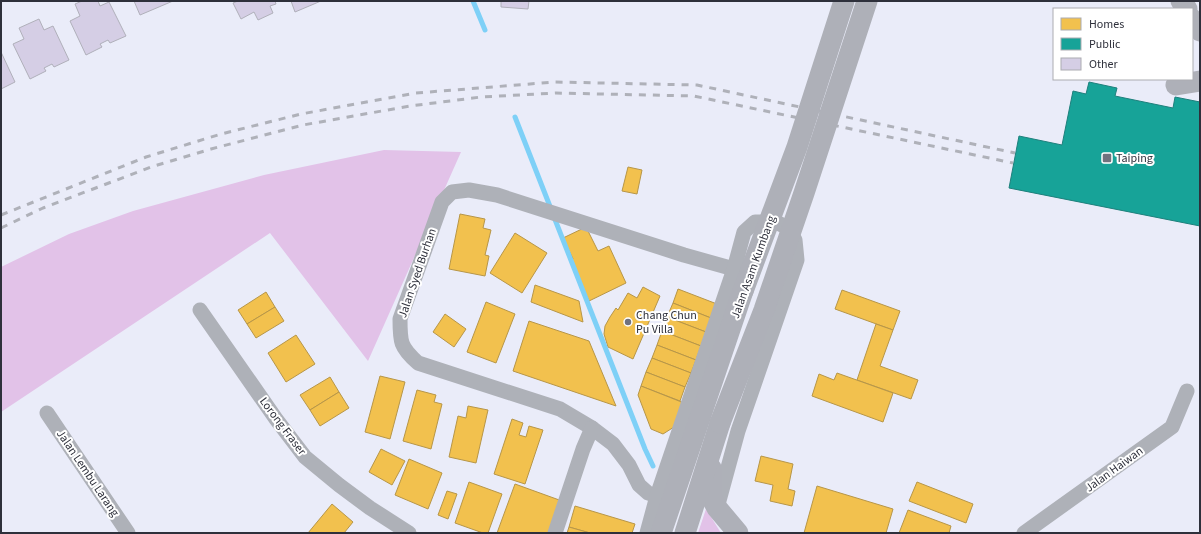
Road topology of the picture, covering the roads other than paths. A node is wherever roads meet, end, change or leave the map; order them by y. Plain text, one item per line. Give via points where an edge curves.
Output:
1 (844, 1) edge
2 (867, 1) edge
3 (1193, 16) edge
4 (1193, 20) edge
5 (1200, 25) edge
6 (1200, 31) edge
7 (1200, 81) edge
8 (1176, 85) dead end
9 (734, 269) junction
10 (200, 310) dead end
11 (1187, 391) dead end
12 (47, 413) dead end
13 (592, 428) junction
14 (710, 455) junction
15 (657, 496) junction
16 (717, 508) junction
17 (664, 526) edge
18 (685, 532) edge
19 (128, 533) edge
20 (409, 533) edge
21 (555, 533) edge
22 (647, 533) edge
23 (738, 533) edge
24 (1024, 533) edge

1 - 17 main road, Jalan Asam Kumbang, bridge via 797,147 743,291
2 - 14 main road, Jalan Asam Kumbang, bridge via 769,295
3 - 5 main road
4 - 6 main road
7 - 8 main road
9 - 13 street, Jalan Syed Burhan via 497,195 470,190 452,192 442,202 400,319 400,339 406,352 418,363 560,409
9 - 15 street
9 - 16 street via 744,232 755,222 776,222 788,228 795,240 797,260 738,431
10 - 20 street, Lorong Fraser via 305,457 338,485
11 - 24 street, Jalan Haiwan via 1172,427
12 - 19 street, Jalan Lembu Larang
13 - 15 street, Jalan Syed Burhan via 613,444 640,485 648,493
13 - 21 street via 582,449
14 - 16 main road via 711,497
14 - 18 main road, Jalan Asam Kumbang
15 - 22 street
16 - 23 main road

